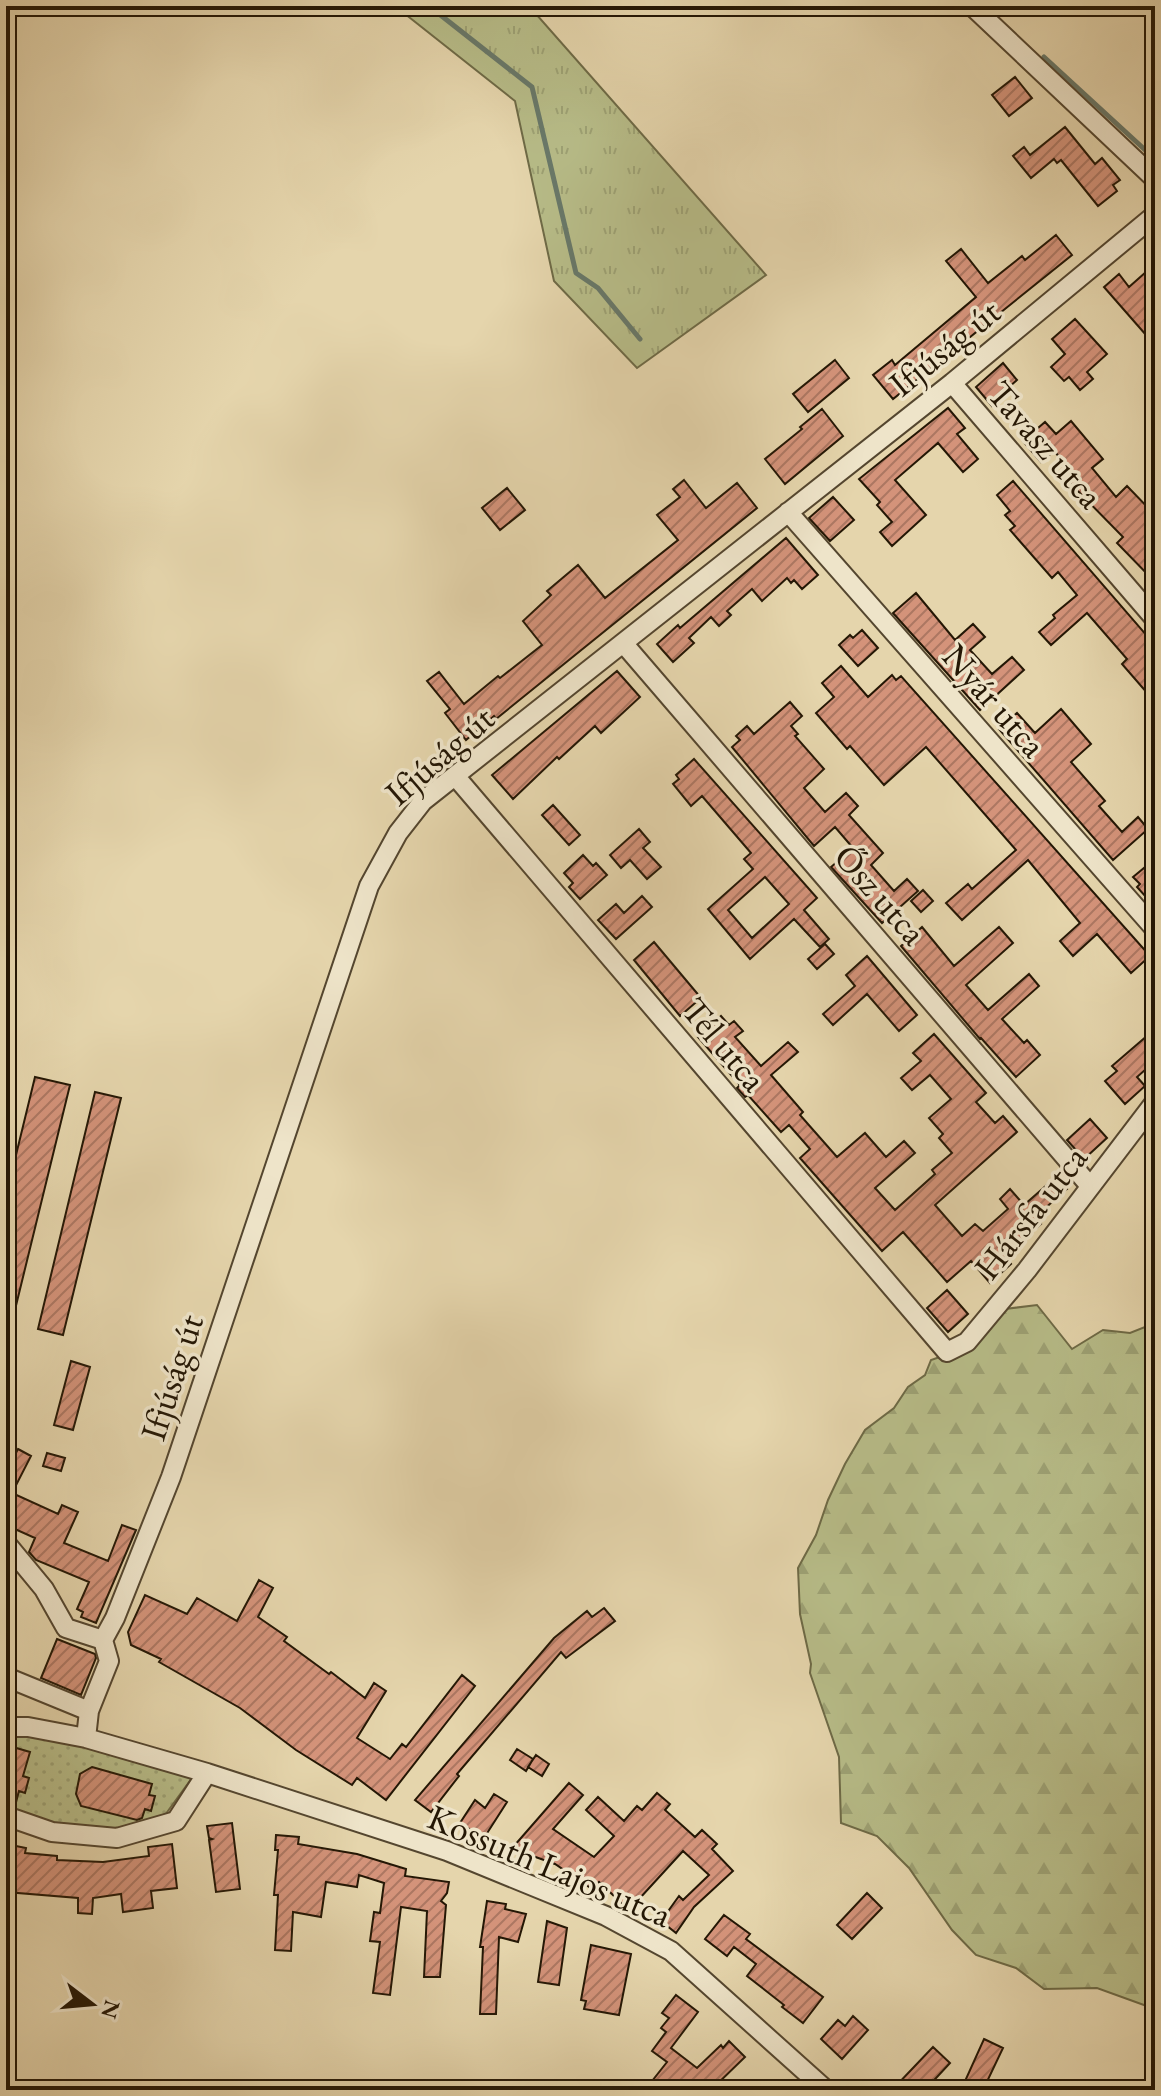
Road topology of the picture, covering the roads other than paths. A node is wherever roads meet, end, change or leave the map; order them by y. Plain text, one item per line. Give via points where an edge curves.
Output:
1 (972, 6) edge
2 (1155, 179) edge
3 (1155, 215) edge
4 (952, 383) junction
5 (788, 512) junction
6 (1155, 619) edge
7 (624, 644) junction
8 (456, 777) junction
9 (1155, 929) edge
10 (1155, 1102) edge
11 (1090, 1186) junction
12 (947, 1352) joint
13 (6, 1543) edge
14 (103, 1640) junction
15 (6, 1677) edge
16 (89, 1711) junction
17 (6, 1727) edge
18 (86, 1738) junction
19 (207, 1773) junction
20 (6, 1816) edge
21 (826, 2090) edge

1 - 2 street
3 - 4 street, Ifjúság út
4 - 5 street, Ifjúság út
4 - 6 street, Tavasz utca
5 - 7 street, Ifjúság út
5 - 9 street, Nyár utca
7 - 8 street, Ifjúság út
7 - 11 street, Ősz utca
8 - 12 street, Tél utca
8 - 14 street, Ifjúság út via 423,801 369,886 171,1477
10 - 11 street, Hársfa utca
11 - 12 street, Hársfa utca via 967,1342
13 - 14 street via 44,1589 66,1628
14 - 16 street via 109,1661
15 - 16 street
16 - 18 street
17 - 18 street, Kossuth Lajos utca
18 - 19 street, Kossuth Lajos utca
19 - 20 street via 176,1821 117,1838 52,1832
19 - 21 street, Kossuth Lajos utca via 447,1851 634,1930 671,1951

